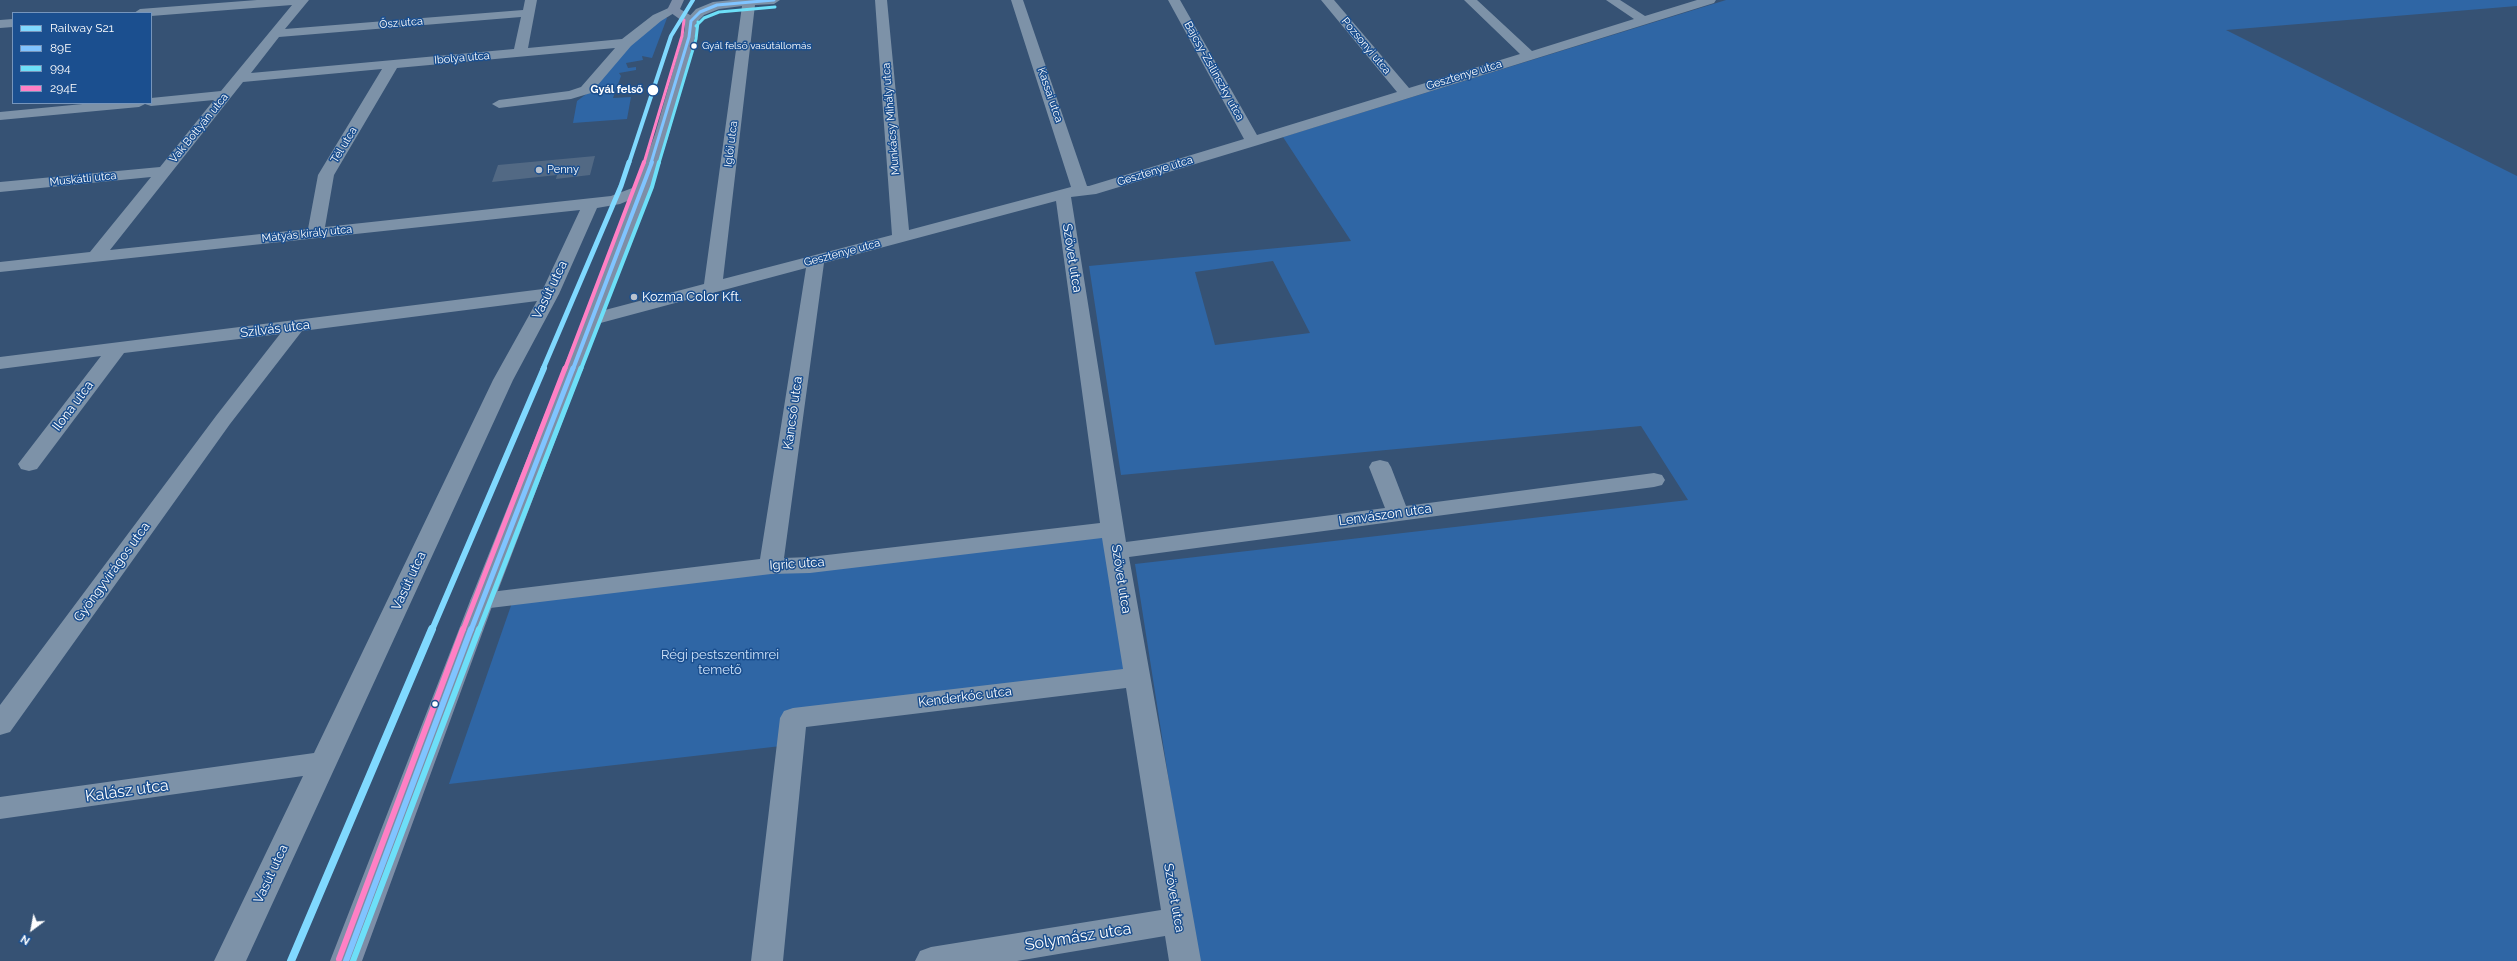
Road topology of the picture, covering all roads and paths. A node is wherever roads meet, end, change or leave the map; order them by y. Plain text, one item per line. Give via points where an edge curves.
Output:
1 (148, 0) edge
2 (302, 0) edge
3 (531, 0) edge
4 (774, 0) edge
5 (881, 0) edge
6 (1017, 0) edge
7 (1174, 0) edge
8 (1327, 0) edge
9 (1470, 0) edge
10 (1612, 0) edge
11 (1710, 0) edge
12 (749, 2) junction
13 (676, 8) edge
14 (706, 8) junction
15 (135, 12) edge
16 (152, 12) edge
17 (528, 13) junction
18 (1643, 20) junction
19 (691, 21) junction
20 (12, 23) edge
21 (0, 24) edge
22 (274, 34) junction
23 (626, 42) junction
24 (520, 53) junction
25 (1529, 55) junction
26 (392, 64) junction
27 (240, 78) junction
28 (1405, 93) junction
29 (226, 95) junction
30 (152, 102) edge
31 (36, 104) edge
32 (129, 104) edge
33 (499, 104) dead end
34 (26, 114) junction
35 (0, 116) edge
36 (1253, 142) junction
37 (165, 171) junction
38 (0, 187) edge
39 (643, 189) junction
40 (1071, 193) junction
41 (602, 202) junction
42 (635, 210) junction
43 (316, 233) junction
44 (901, 238) junction
45 (96, 256) junction
46 (0, 267) edge
47 (815, 267) junction
48 (712, 287) junction
49 (550, 294) junction
50 (593, 319) junction
51 (296, 326) junction
52 (117, 348) junction
53 (0, 363) edge
54 (29, 464) dead end
55 (1380, 467) dead end
56 (1654, 480) dead end
57 (1398, 514) junction
58 (1115, 540) junction
59 (771, 566) junction
60 (482, 601) junction
61 (1137, 677) junction
62 (0, 725) edge
63 (324, 762) junction
64 (0, 808) edge
65 (1178, 920) junction
66 (230, 961) edge
67 (346, 961) edge
68 (767, 961) edge
69 (931, 961) edge
70 (1185, 961) edge

1 - 15 street
2 - 16 street
2 - 22 street, Vak Bottyán utca
3 - 17 street
4 - 12 street
5 - 44 street, Munkácsy Mihály utca
6 - 40 street, Kassai utca
7 - 36 street, Bajcsy-Zsilinszky utca
8 - 28 street, Pozsonyi utca
9 - 25 street
10 - 18 street
11 - 18 street, Gesztenye utca
12 - 14 street
12 - 48 street, Iglói utca
13 - 14 street
13 - 19 main road
13 - 23 street via 657,18
14 - 19 street
17 - 22 street, Ősz utca
17 - 24 street
18 - 25 street, Gesztenye utca
19 - 39 main road via 689,38 662,134
20 - 21 street
22 - 27 street, Vak Bottyán utca
23 - 24 street, Ibolya utca
23 - 33 street via 586,90 572,95
24 - 26 street, Ibolya utca
25 - 28 street, Gesztenye utca
26 - 27 street, Ibolya utca
26 - 43 street, Tél utca via 326,175
27 - 29 street, Vak Bottyán utca
28 - 36 street, Gesztenye utca
29 - 30 street
29 - 37 street, Vak Bottyán utca
31 - 34 street
32 - 34 street
34 - 35 street
36 - 40 street, Gesztenye utca via 1090,191
37 - 38 street, Muskátli utca
37 - 45 street, Vak Bottyán utca
39 - 41 street, Mátyás király utca
39 - 42 main road
40 - 44 street, Gesztenye utca
40 - 58 street, Szövet utca
41 - 42 street, Mátyás király utca via 625,204
41 - 43 street, Mátyás király utca
41 - 49 street, Vasút utca
42 - 50 main road
43 - 45 street, Mátyás király utca
44 - 47 street, Gesztenye utca
45 - 46 street, Mátyás király utca
47 - 48 street, Gesztenye utca via 794,266
47 - 59 street, Kancsó utca
48 - 50 street, Gesztenye utca
49 - 51 street, Szilvás utca
49 - 63 street, Vasút utca via 503,380
50 - 60 main road
51 - 52 street, Szilvás utca
51 - 62 street, Gyöngyvirágos utca via 223,420
52 - 53 street, Szilvás utca
52 - 54 street, Ilona utca
55 - 57 street
56 - 57 street, Lenvászon utca
57 - 58 street, Lenvászon utca
58 - 59 street, Igric utca
58 - 61 street, Szövet utca
59 - 60 street, Igric utca
60 - 67 main road
61 - 65 street, Szövet utca
61 - 68 street, Kenderkóc utca via 793,718
63 - 64 street, Kalász utca
63 - 66 street, Vasút utca
65 - 69 street, Solymász utca
65 - 70 street, Szövet utca

